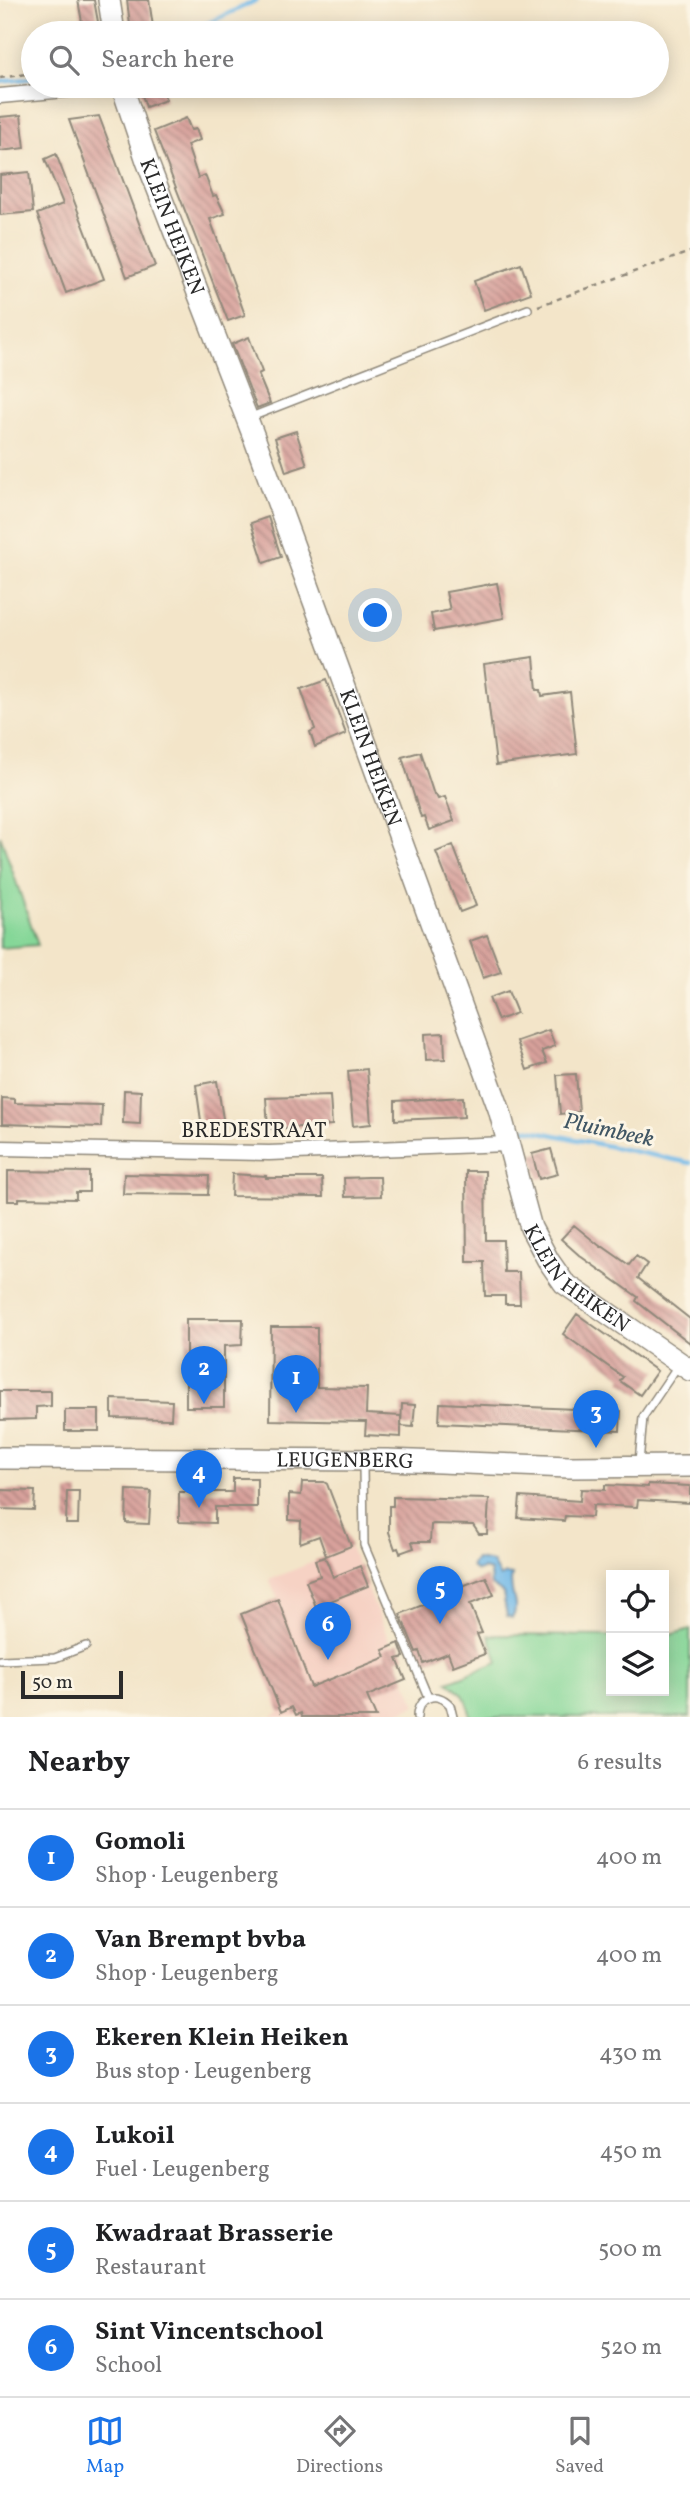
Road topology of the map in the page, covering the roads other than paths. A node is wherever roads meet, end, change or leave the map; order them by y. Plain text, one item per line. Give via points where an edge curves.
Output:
1 (109, 0) edge
2 (112, 21) edge
3 (21, 94) edge
4 (0, 96) edge
5 (126, 98) edge
6 (527, 309) road end
7 (247, 419) junction
8 (507, 1144) junction
9 (0, 1148) edge
10 (685, 1367) edge
11 (0, 1458) edge
12 (363, 1460) junction
13 (639, 1466) junction
14 (690, 1466) edge
15 (86, 1646) dead end
16 (0, 1660) edge
17 (428, 1697) junction
18 (417, 1717) edge
19 (453, 1717) edge

1 - 2 street
3 - 4 street
5 - 7 street, KLEIN HEIKEN
6 - 7 lane
7 - 8 street, KLEIN HEIKEN via 499,1109
8 - 9 street, BREDESTRAAT via 269,1153
8 - 10 street, KLEIN HEIKEN via 531,1228 564,1283
10 - 13 lane via 643,1417
11 - 12 street, LEUGENBERG
12 - 13 street, LEUGENBERG
12 - 17 lane via 364,1545
13 - 14 street, LEUGENBERG
15 - 16 lane via 55,1658
17 - 18 lane via 420,1704
17 - 19 lane via 446,1700

